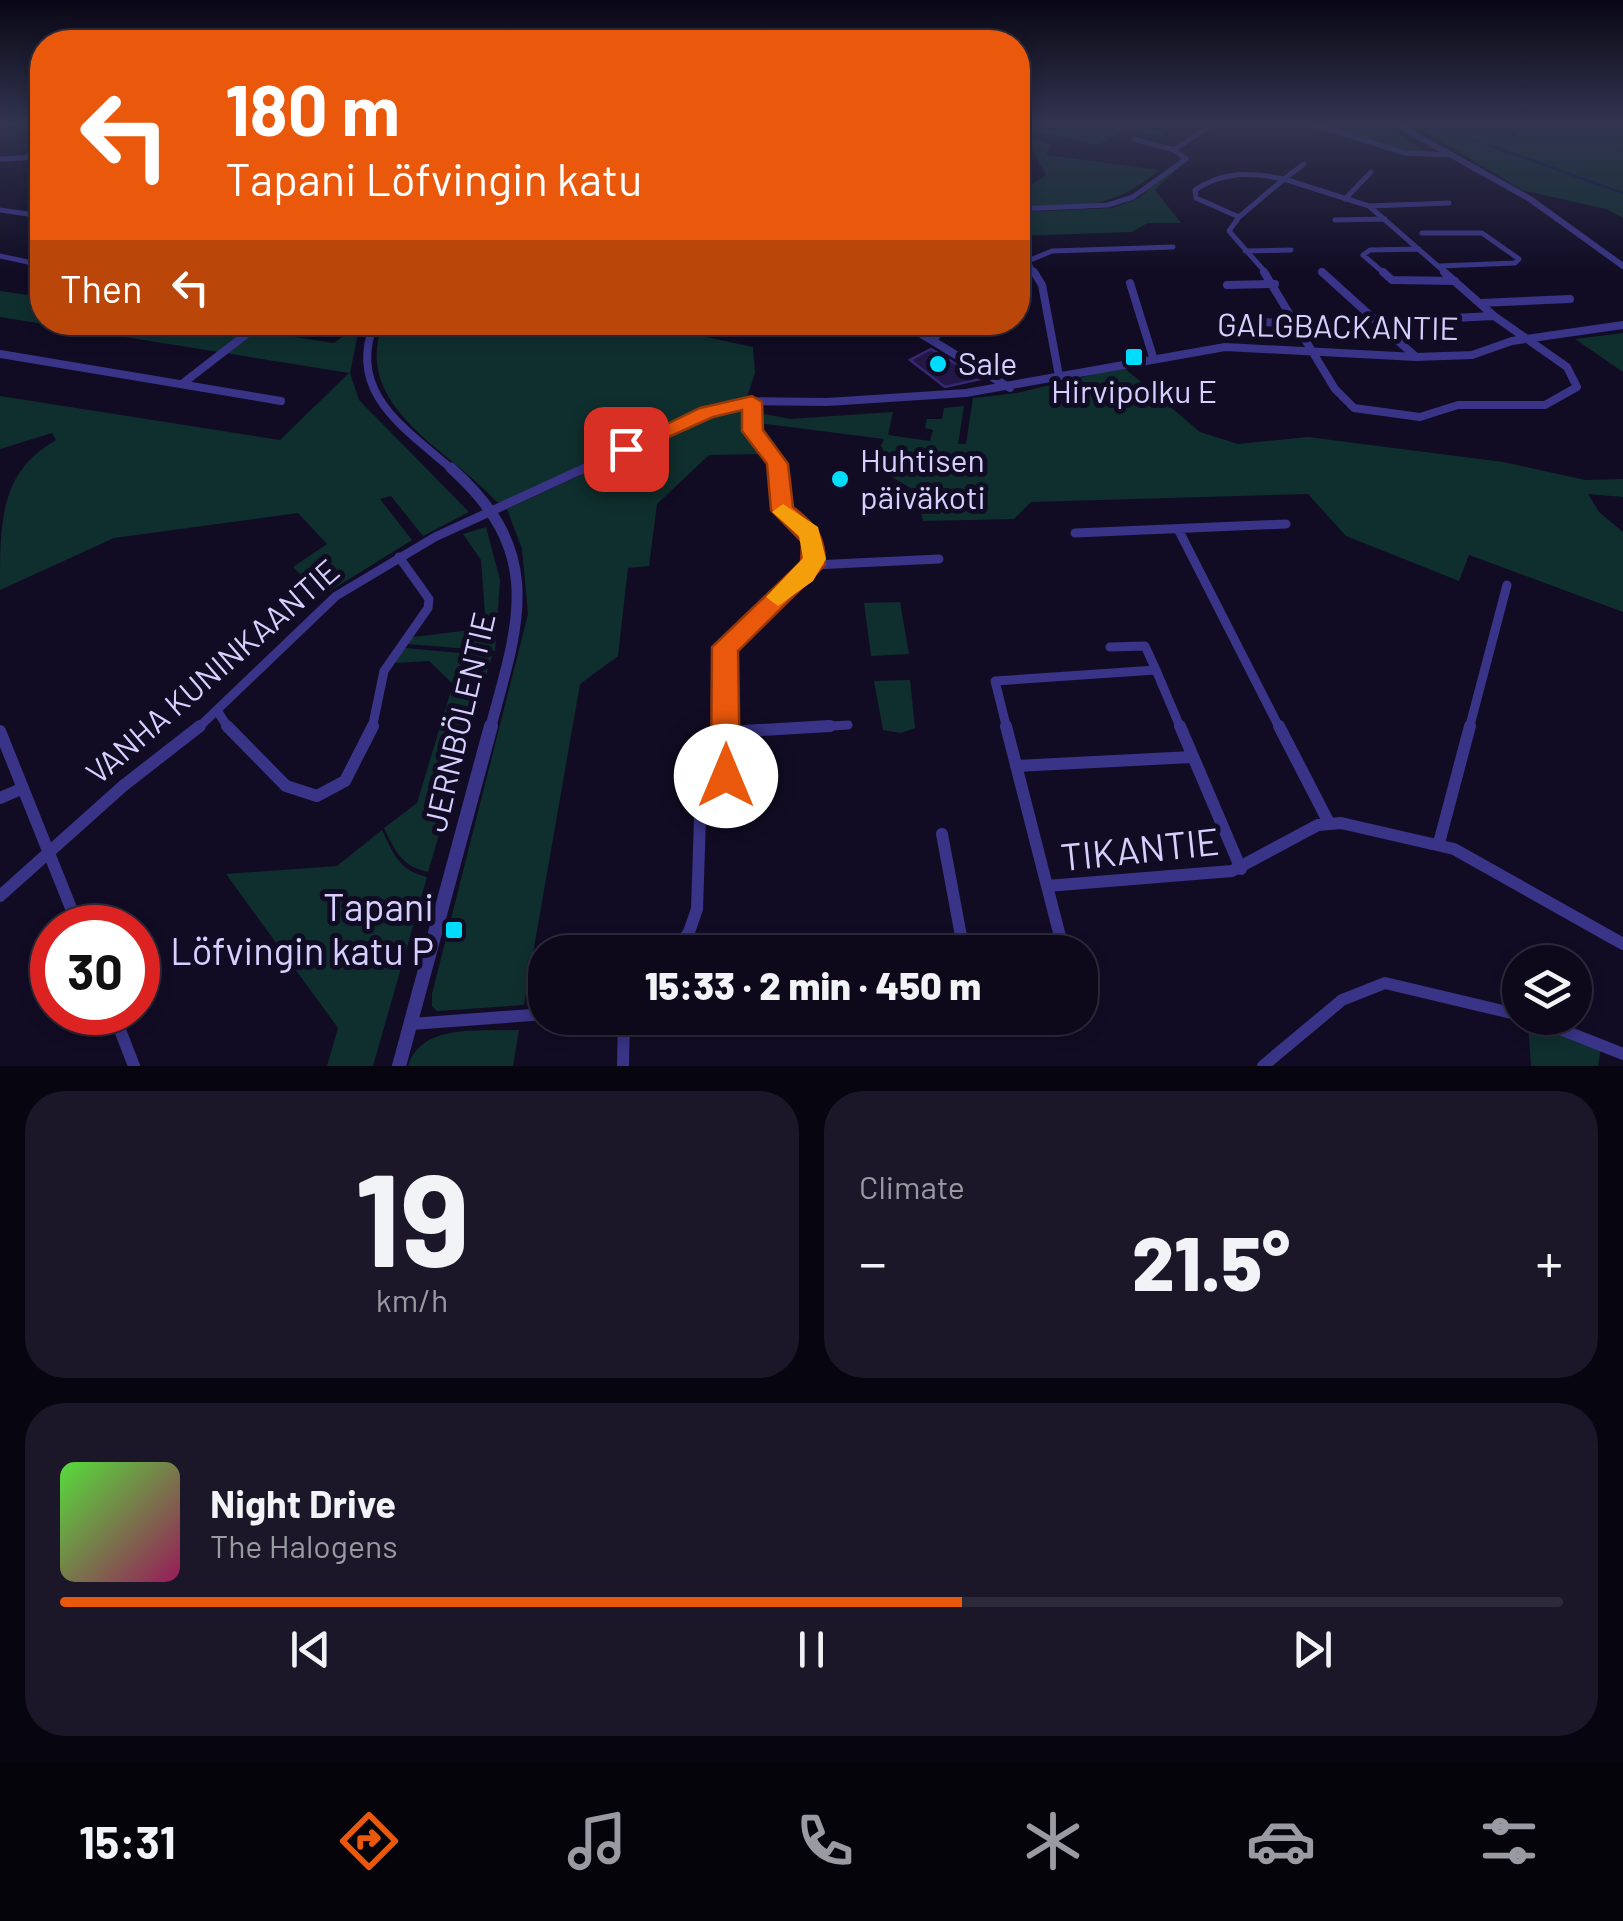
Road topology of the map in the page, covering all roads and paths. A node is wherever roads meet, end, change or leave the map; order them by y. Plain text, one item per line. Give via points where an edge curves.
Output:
1 (1160, 174) edge
2 (1227, 174) edge
3 (1255, 174) edge
4 (1292, 174) edge
5 (1369, 174) edge
6 (1486, 174) edge
7 (1283, 181) junction
8 (1344, 198) junction
9 (1448, 202) dead end
10 (1369, 206) junction
11 (1030, 209) edge
12 (0, 210) edge
13 (30, 214) edge
14 (1240, 217) junction
15 (1386, 219) junction
16 (1335, 220) dead end
17 (1422, 233) dead end
18 (1172, 247) dead end
19 (1420, 249) junction
20 (1291, 250) dead end
21 (1245, 251) junction
22 (0, 256) edge
23 (30, 262) edge
24 (1030, 263) edge
25 (1030, 266) edge
26 (1439, 266) junction
27 (1623, 266) edge
28 (1321, 270) dead end
29 (1455, 281) junction
30 (1130, 283) dead end
31 (1274, 284) junction
32 (1227, 285) dead end
33 (1570, 300) dead end
34 (1480, 303) junction
35 (1494, 316) junction
36 (1432, 320) dead end
37 (1246, 321) dead end
38 (1298, 324) junction
39 (1623, 325) edge
40 (245, 335) edge
41 (370, 335) edge
42 (924, 335) edge
43 (940, 335) edge
44 (1523, 339) junction
45 (934, 341) junction
46 (1315, 353) junction
47 (0, 354) edge
48 (1153, 357) junction
49 (1416, 358) junction
50 (1059, 376) junction
51 (182, 384) junction
52 (1010, 388) junction
53 (281, 402) dead end
54 (752, 402) junction
55 (492, 510) junction
56 (1286, 524) dead end
57 (1178, 529) junction
58 (1075, 533) dead end
59 (400, 557) junction
60 (939, 559) dead end
61 (813, 565) junction
62 (1507, 585) dead end
63 (1110, 648) dead end
64 (1156, 670) junction
65 (218, 712) junction
66 (848, 725) dead end
67 (0, 731) edge
68 (726, 732) junction
69 (1192, 757) junction
70 (1016, 766) junction
71 (21, 789) junction
72 (0, 798) edge
73 (1329, 823) junction
74 (942, 834) dead end
75 (1439, 843) junction
76 (48, 853) junction
77 (1241, 868) junction
78 (1047, 886) junction
79 (0, 896) edge
80 (69, 905) edge
81 (684, 935) edge
82 (961, 935) edge
83 (1060, 935) edge
84 (1623, 944) edge
85 (1502, 1010) edge
86 (528, 1015) edge
87 (411, 1024) junction
88 (122, 1035) edge
89 (624, 1035) edge
90 (1575, 1035) edge
91 (1623, 1054) edge
92 (134, 1066) edge
93 (399, 1066) edge
94 (623, 1066) edge
95 (1263, 1066) edge

1 - 11 street via 1108,206
2 - 14 street via 1195,190 1196,198
3 - 7 street
4 - 7 street
5 - 8 street
6 - 27 street
7 - 8 street
7 - 14 street
8 - 10 street
9 - 10 street
10 - 15 street
12 - 13 street
14 - 21 street via 1229,231
15 - 16 street
15 - 19 street
17 - 26 street via 1482,233 1519,259
18 - 24 street via 1056,250
19 - 26 street
19 - 29 street via 1363,255 1392,280
20 - 21 street
21 - 31 street
22 - 23 street
25 - 50 street via 1042,285
26 - 29 street
28 - 49 street
29 - 34 street
30 - 48 street
31 - 32 street
31 - 38 street
33 - 34 street
34 - 35 street
35 - 36 street
35 - 44 street
37 - 38 street
38 - 46 street
39 - 44 street, GALGBACKANTIE
40 - 51 street
41 - 55 street, JERNBÖLENTIE via 364,366 372,387
42 - 45 street
43 - 45 street
44 - 46 street via 1567,367 1577,387 1572,394 1545,404 1458,405 1420,417 1366,412 1343,402
44 - 49 street, GALGBACKANTIE via 1472,355
45 - 52 street
46 - 48 street, GALGBACKANTIE via 1226,347
46 - 49 street, GALGBACKANTIE
47 - 51 street
48 - 50 street, GALGBACKANTIE
50 - 52 street, GALGBACKANTIE
51 - 53 street
52 - 54 street, GALGBACKANTIE
54 - 55 street, VANHA KUNINKAANTIE via 692,418
54 - 61 street via 752,431 778,464 782,510 812,536
55 - 59 street, VANHA KUNINKAANTIE
55 - 87 street, JERNBÖLENTIE via 510,542 516,624
56 - 57 street
57 - 58 street
57 - 73 street
59 - 65 street, VANHA KUNINKAANTIE via 336,596
59 - 65 street via 430,599 428,608 382,674 371,736 341,786 317,798 298,795 271,778
60 - 61 street
61 - 68 street via 726,644
62 - 75 street
63 - 64 street via 1146,646
64 - 69 street
64 - 70 street via 996,681
65 - 76 street, VANHA KUNINKAANTIE
66 - 68 street
67 - 71 street
68 - 81 street via 724,781 700,818 695,915
69 - 70 street
69 - 77 street
70 - 78 street
71 - 72 street
71 - 76 street
73 - 75 street
73 - 77 street, TIKANTIE
74 - 82 street
75 - 84 street
76 - 79 street, VANHA KUNINKAANTIE
76 - 80 street
77 - 78 street, TIKANTIE
78 - 83 street, TIKANTIE
85 - 95 street via 1386,983 1342,1000
86 - 87 street
87 - 93 street, JERNBÖLENTIE
88 - 92 street
89 - 94 street
90 - 91 street

